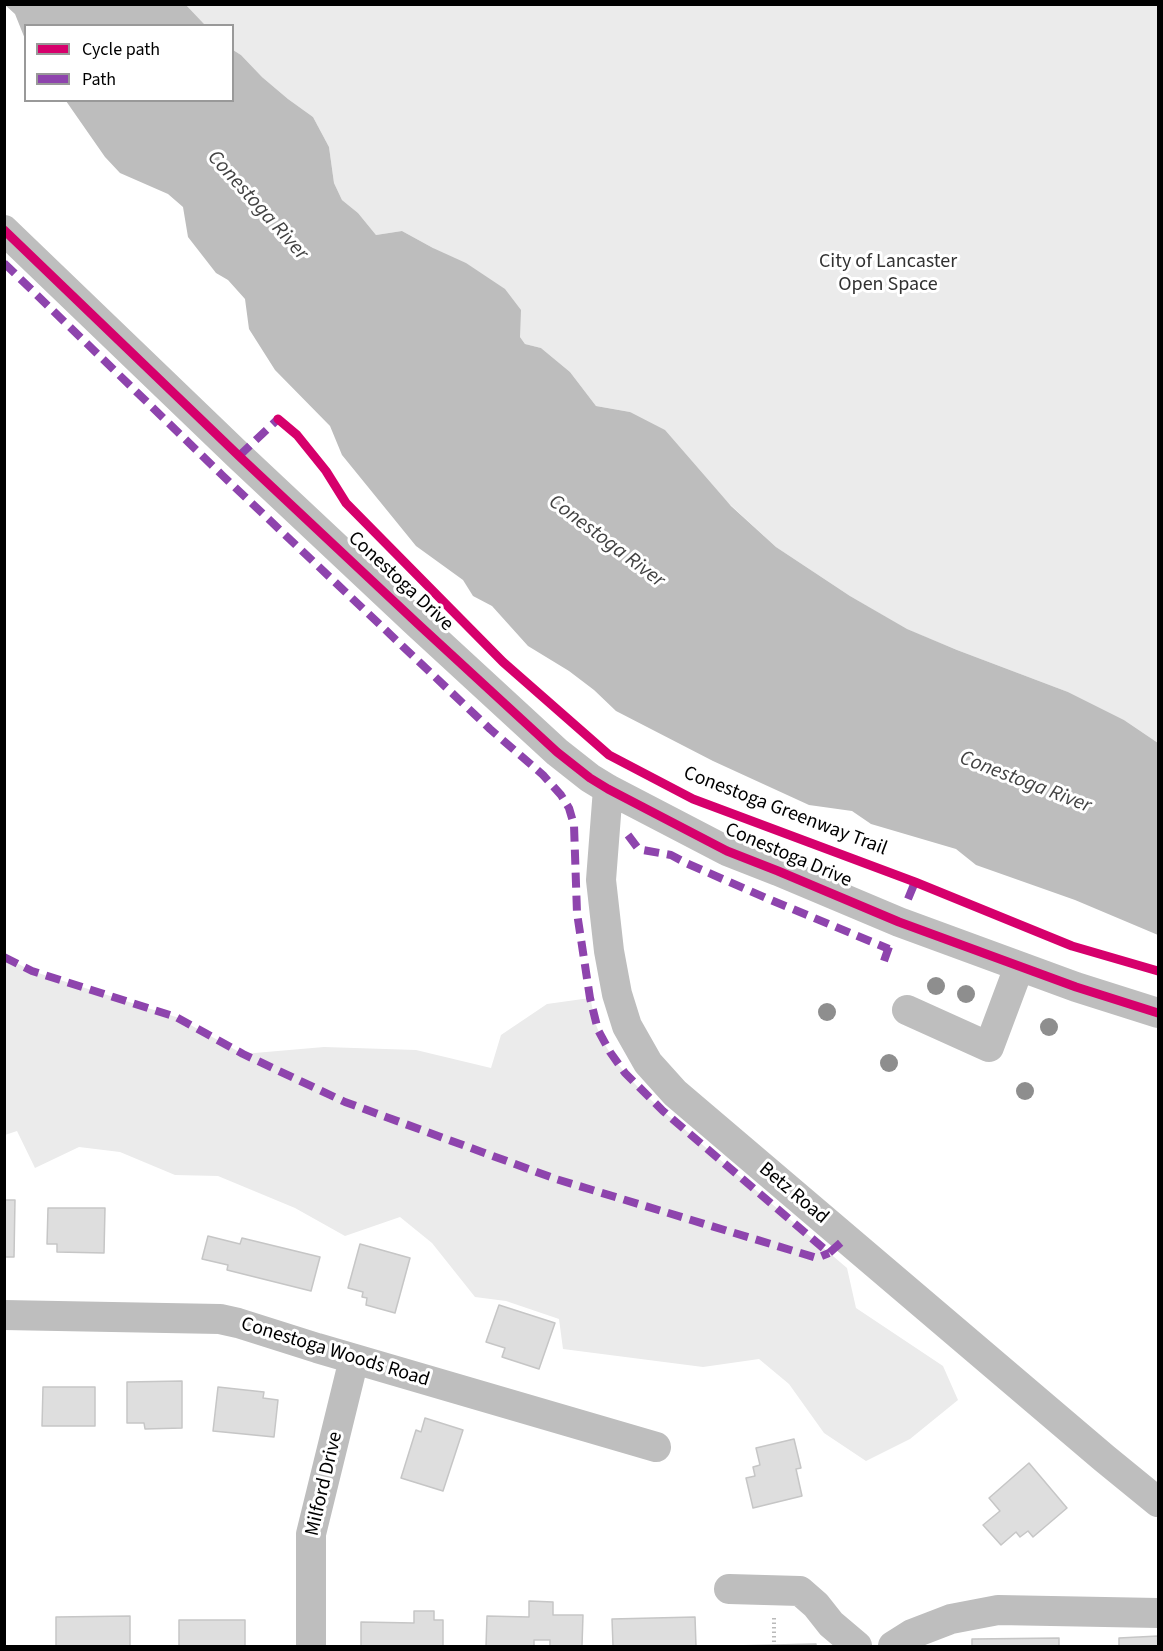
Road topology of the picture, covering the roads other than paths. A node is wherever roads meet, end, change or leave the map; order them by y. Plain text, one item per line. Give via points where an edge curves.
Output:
1 (4, 230) edge
2 (608, 789) junction
3 (1018, 967) junction
4 (907, 1010) dead end
5 (1158, 1013) edge
6 (4, 1315) edge
7 (354, 1359) junction
8 (656, 1447) dead end
9 (1158, 1502) edge
10 (729, 1589) dead end
11 (1158, 1613) edge
12 (311, 1647) edge
13 (857, 1647) edge
14 (893, 1647) edge

1 - 2 street, Conestoga Drive via 435,640 557,752
2 - 3 street, Conestoga Drive via 727,851
2 - 9 street, Betz Road via 601,880 609,951 627,1026 648,1063 675,1093
3 - 4 street via 988,1047
3 - 5 street, Conestoga Drive
6 - 7 street, Conestoga Woods Road via 220,1319
7 - 8 street, Conestoga Woods Road
7 - 12 street, Milford Drive via 311,1534
10 - 13 street via 800,1591
11 - 14 street via 998,1610 951,1619 912,1634

